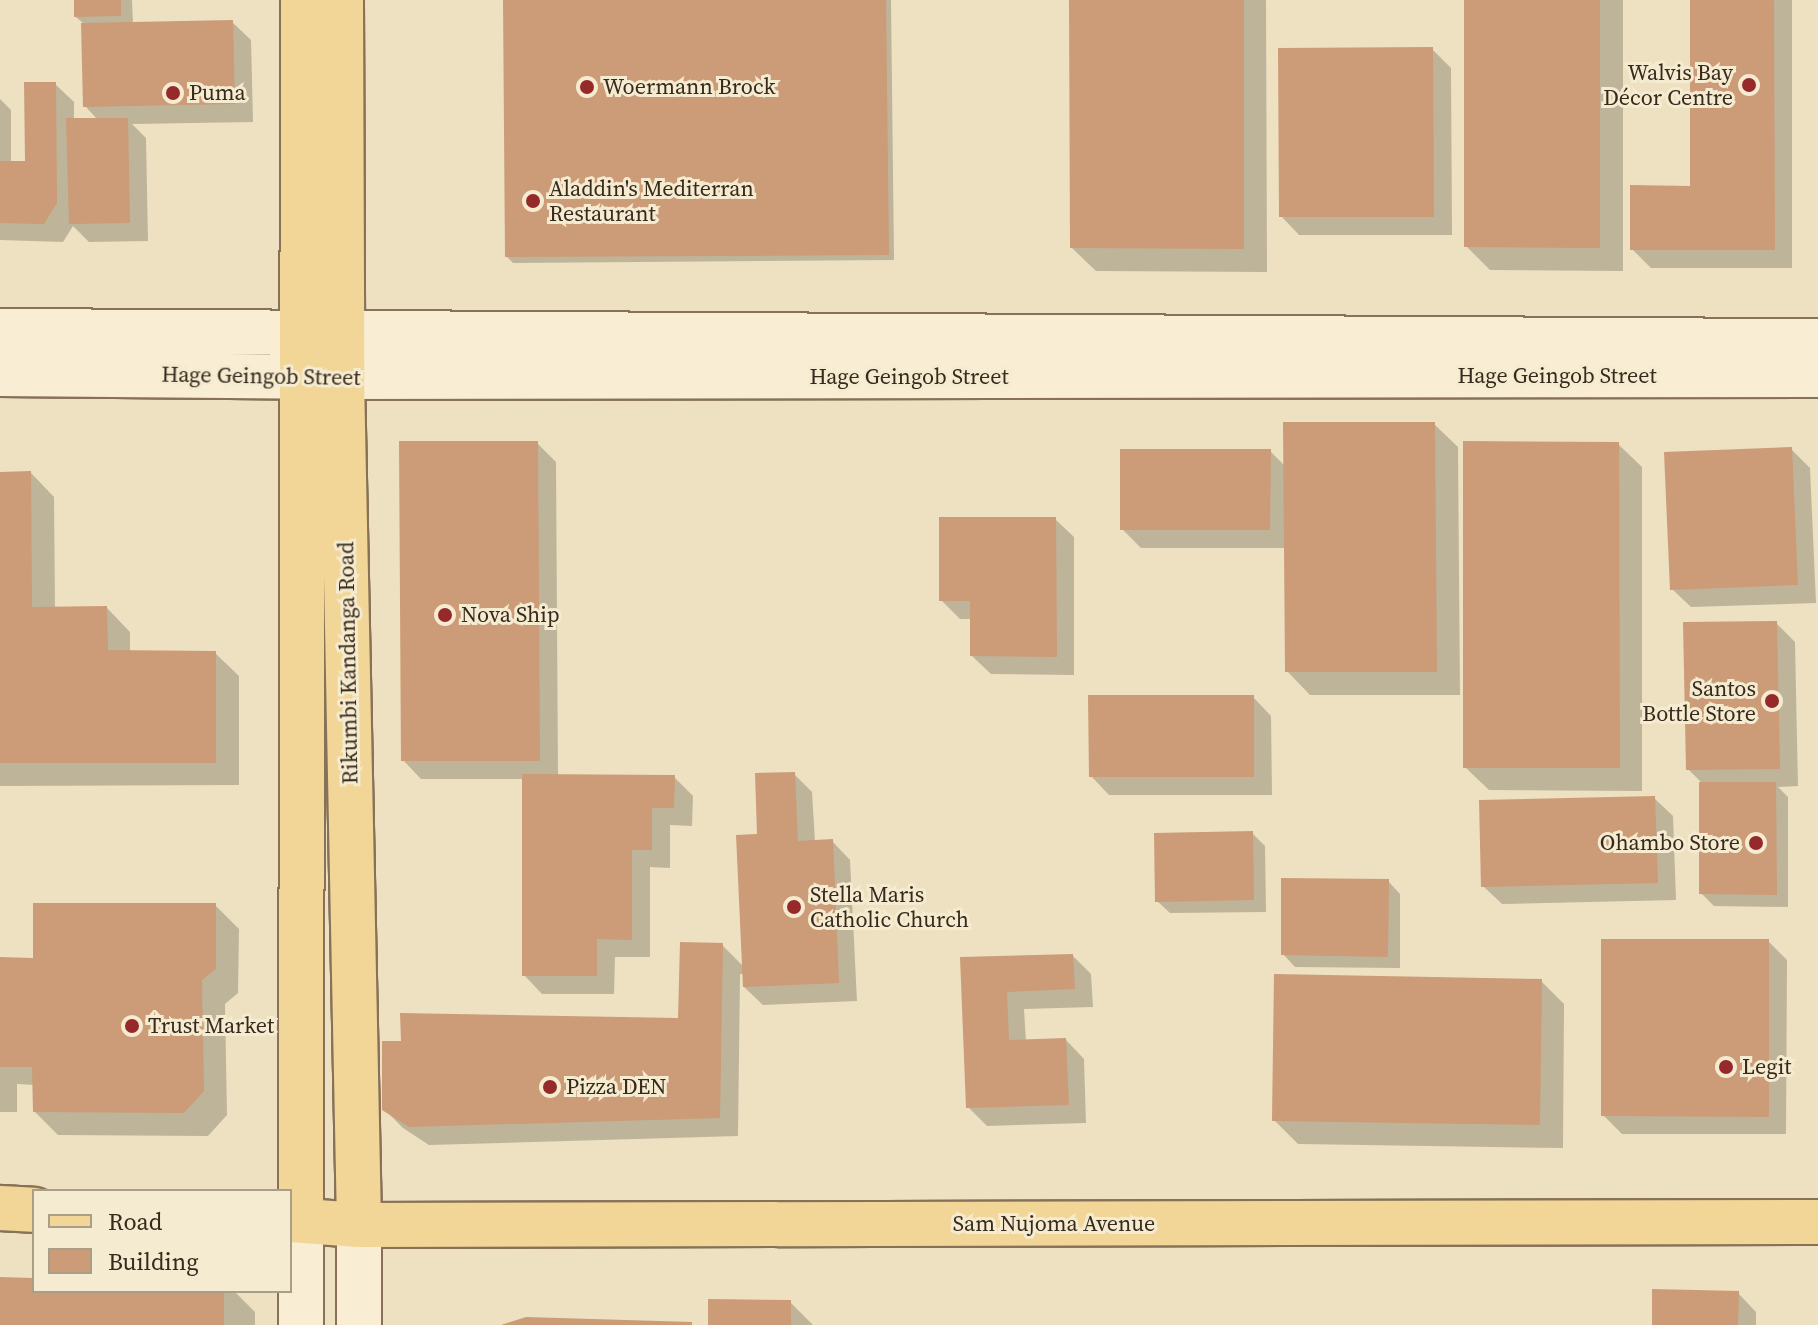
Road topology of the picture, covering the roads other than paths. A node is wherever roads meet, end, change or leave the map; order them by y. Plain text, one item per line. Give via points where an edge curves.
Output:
1 (303, 0) edge
2 (341, 0) edge
3 (0, 331) edge
4 (1818, 341) edge
5 (323, 355) junction
6 (0, 374) edge
7 (1818, 375) edge
8 (0, 1208) edge
9 (32, 1210) edge
10 (295, 1220) edge
11 (1818, 1222) edge
12 (359, 1225) junction
13 (301, 1325) edge
14 (359, 1325) edge

1 - 5 main road, Rikumbi Kandanga Road
2 - 5 main road, Rikumbi Kandanga Road
3 - 5 street, Hage Geingob Street
4 - 5 street, Hage Geingob Street
5 - 6 street, Hage Geingob Street
5 - 7 street, Hage Geingob Street
5 - 10 main road, Rikumbi Kandanga Road
5 - 12 main road, Rikumbi Kandanga Road
8 - 9 main road
10 - 12 main road, Sam Nujoma Avenue
10 - 13 street, Rikumbi Kandanga Road
11 - 12 main road, Sam Nujoma Avenue
12 - 14 street, Rikumbi Kandanga Road

